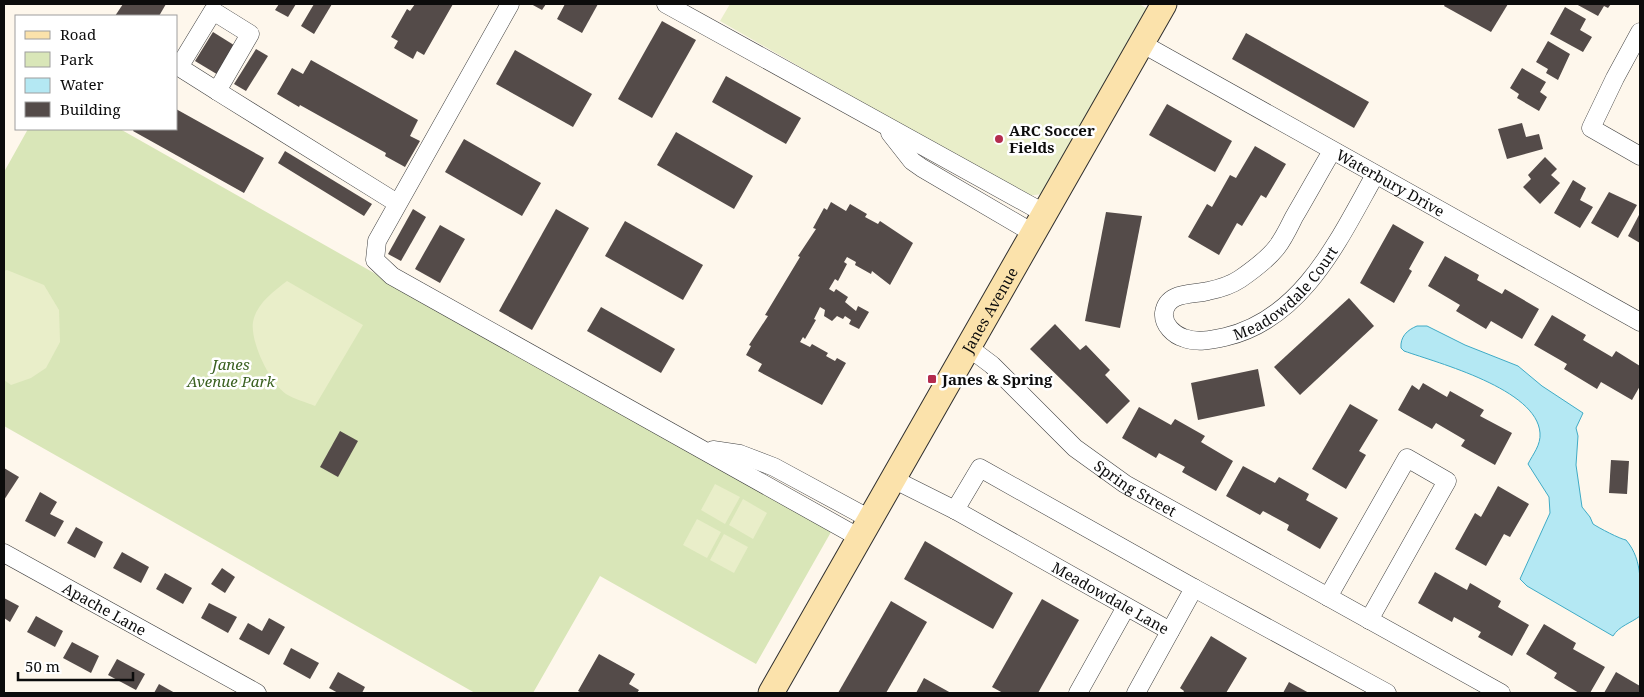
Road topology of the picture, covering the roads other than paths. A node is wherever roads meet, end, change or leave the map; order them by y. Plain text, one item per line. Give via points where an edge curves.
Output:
1 (510, 4) edge
2 (666, 4) edge
3 (1164, 4) edge
4 (1640, 32) edge
5 (1141, 43) junction
6 (217, 91) dead end
7 (1332, 151) junction
8 (1640, 156) edge
9 (1374, 175) junction
10 (398, 203) junction
11 (1038, 223) junction
12 (1640, 322) edge
13 (968, 347) junction
14 (893, 479) junction
15 (955, 510) junction
16 (865, 528) junction
17 (4, 553) edge
18 (1194, 588) junction
19 (1328, 597) junction
20 (1126, 607) junction
21 (1369, 620) junction
22 (1170, 631) junction
23 (257, 693) edge
24 (771, 693) edge
25 (1078, 693) edge
26 (1136, 693) edge
27 (1387, 693) edge
28 (1501, 693) edge

1 - 10 street
2 - 11 street via 880,124 922,168
3 - 5 street, Janes Avenue
4 - 8 street via 1591,128
5 - 7 street, Waterbury Drive
5 - 11 street, Janes Avenue
6 - 10 street
7 - 9 street, Waterbury Drive
7 - 9 street, Meadowdale Court via 1278,247 1258,266 1238,281 1207,292 1174,298 1164,314 1167,325 1177,336 1191,341 1230,336 1267,319 1303,290 1317,274
9 - 12 street, Waterbury Drive
10 - 16 street via 377,242 375,260 382,268 702,449
11 - 13 street, Janes Avenue
13 - 14 street, Janes Avenue
13 - 19 street, Spring Street via 992,365 1075,448 1103,470
14 - 15 street, Meadowdale Lane
14 - 16 street, Janes Avenue
15 - 18 street via 980,468
15 - 20 street, Meadowdale Lane
16 - 24 street, Janes Avenue
17 - 23 street, Apache Lane
18 - 22 street, Meadowdale Lane
18 - 27 street
19 - 21 street, Spring Street
19 - 21 street via 1408,458 1447,481
20 - 22 street, Meadowdale Lane
20 - 25 street
21 - 28 street, Spring Street
22 - 26 street

